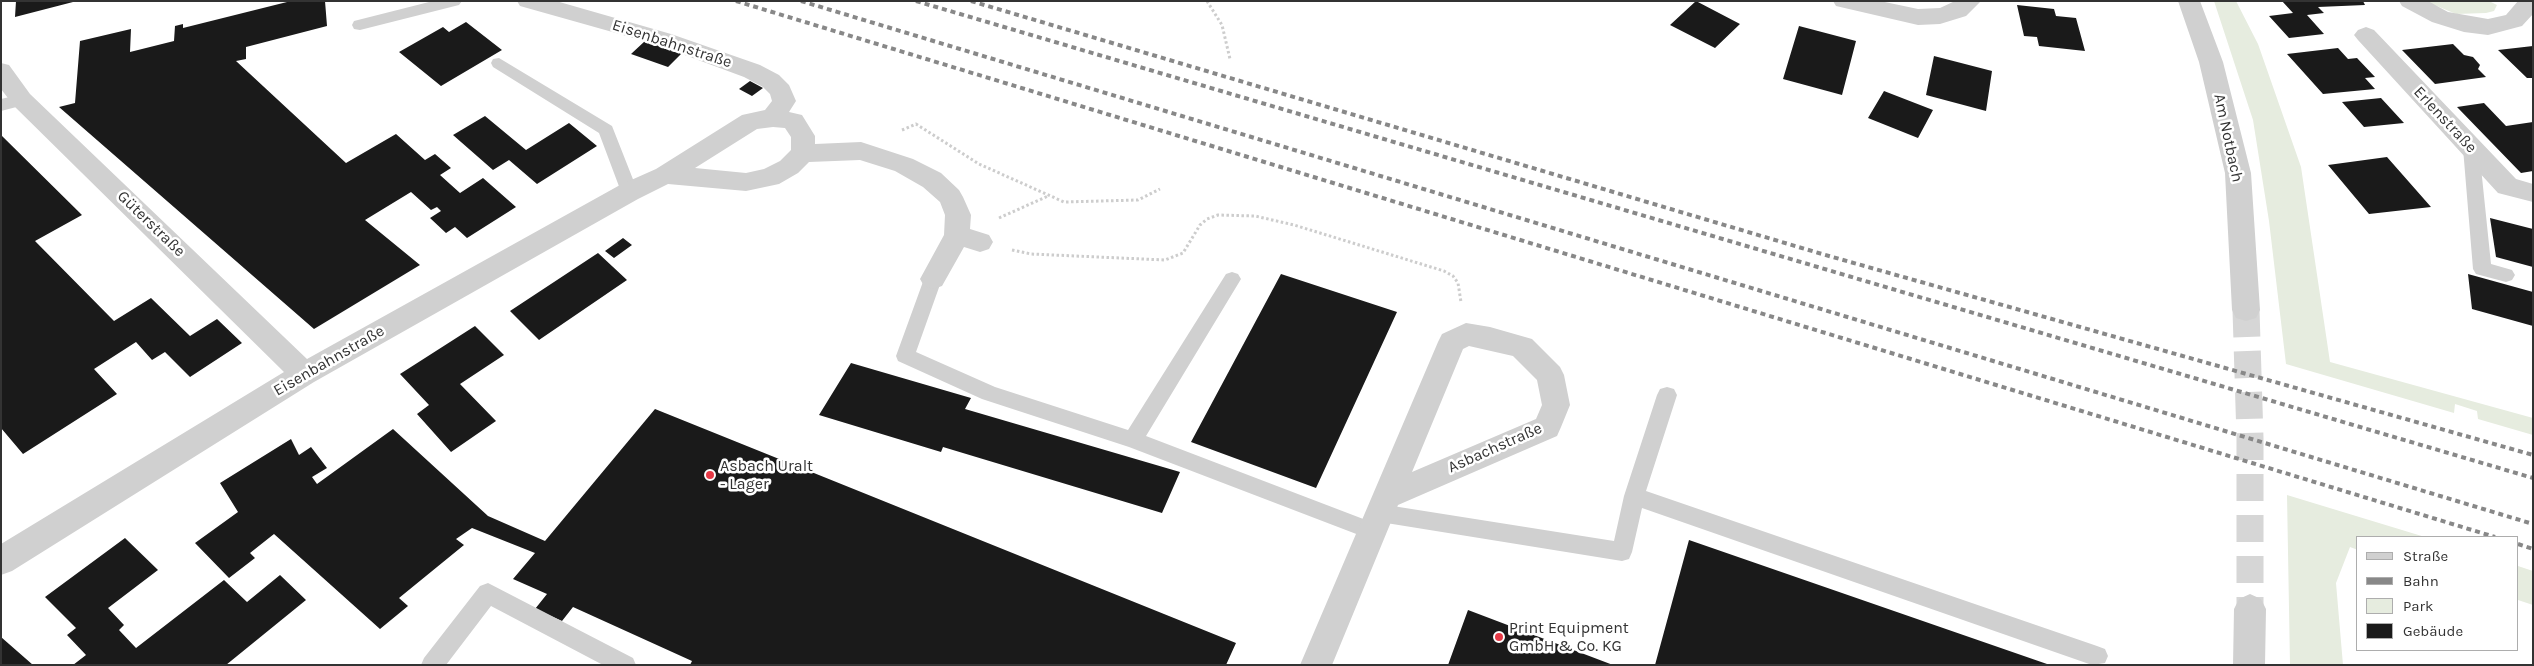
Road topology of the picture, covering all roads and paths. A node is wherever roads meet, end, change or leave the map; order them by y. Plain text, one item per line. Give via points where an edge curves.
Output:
1 (454, 1) edge
2 (528, 1) edge
3 (1208, 1) edge
4 (1844, 1) edge
5 (1970, 1) edge
6 (2189, 1) edge
7 (2410, 1) edge
8 (2531, 1) edge
9 (360, 25) dead end
10 (2366, 35) dead end
11 (1230, 59) dead end
12 (499, 63) dead end
13 (1, 71) edge
14 (12, 103) edge
15 (773, 118) junction
16 (2470, 148) junction
17 (861, 151) junction
18 (803, 153) junction
19 (665, 175) junction
20 (1160, 189) dead end
21 (629, 192) junction
22 (2533, 194) edge
23 (1049, 196) junction
24 (998, 218) dead end
25 (968, 238) junction
26 (2506, 276) dead end
27 (934, 279) joint
28 (1232, 279) dead end
29 (2246, 310) tunnel mouth
30 (1452, 342) junction
31 (304, 374) junction
32 (1667, 394) dead end
33 (1133, 440) junction
34 (1634, 496) junction
35 (1379, 513) junction
36 (1, 562) edge
37 (2250, 609) tunnel mouth
38 (2098, 656) dead end
39 (432, 665) edge
40 (625, 665) edge
41 (1316, 665) edge
42 (2249, 665) edge

1 - 9 lane
2 - 15 street, Eisenbahnstraße via 663,39 752,71 781,90 784,101
3 - 11 path via 1222,25
4 - 5 street via 1918,17 1958,11
6 - 29 street, Am Notbach via 2211,62 2238,173
7 - 8 street via 2440,17 2488,28 2514,21
10 - 16 street, Erlenstraße
12 - 21 lane via 606,130
13 - 14 street, Güterstraße
14 - 31 street, Güterstraße via 45,120
15 - 18 street, Eisenbahnstraße via 793,122 804,136
15 - 19 street, Eisenbahnstraße via 751,121
16 - 22 street, Erlenstraße via 2507,186
16 - 26 lane via 2482,269
17 - 18 street
17 - 23 path via 916,124 979,164
17 - 25 street via 904,165 932,180 950,197
18 - 19 street via 789,167 770,177 746,182
19 - 21 street, Eisenbahnstraße
20 - 23 path via 1138,200 1064,202
21 - 31 street, Eisenbahnstraße
23 - 24 path
25 - 27 street
25 - 30 path via 1031,254 1165,260 1178,257 1207,219 1255,216 1294,225 1453,276 1458,283 1461,301
27 - 33 lane via 905,356 989,393
28 - 33 lane
30 - 35 street
30 - 35 street, Asbachstraße via 1466,334 1522,347 1550,375 1556,405 1547,427
31 - 36 street, Eisenbahnstraße
32 - 34 lane
33 - 35 lane
34 - 35 lane via 1622,552
34 - 38 lane
35 - 41 street
37 - 42 street
39 - 40 lane via 488,593

